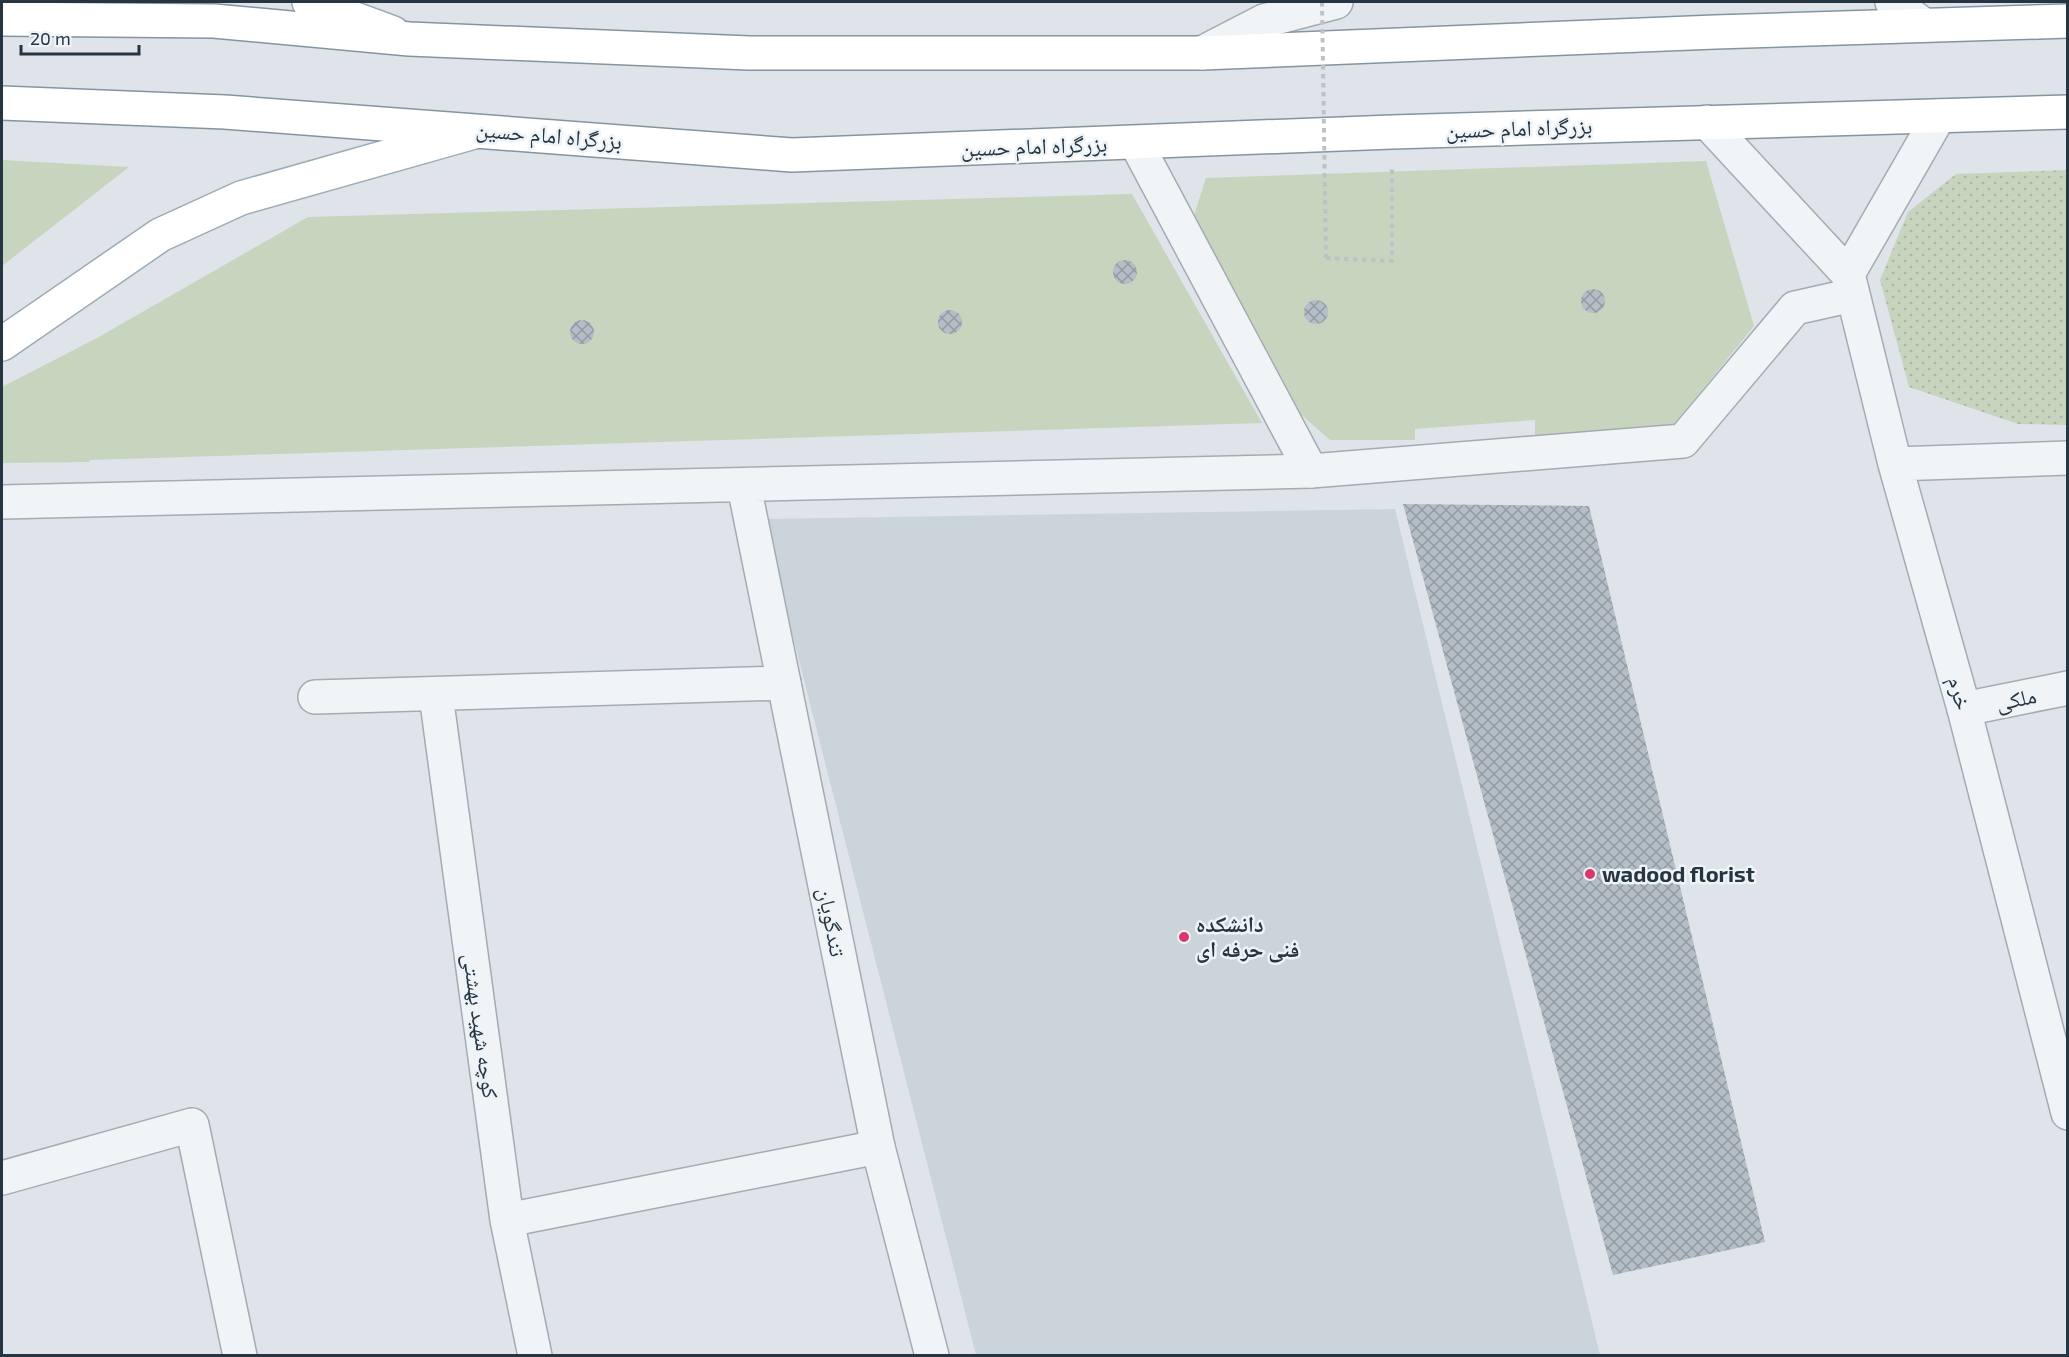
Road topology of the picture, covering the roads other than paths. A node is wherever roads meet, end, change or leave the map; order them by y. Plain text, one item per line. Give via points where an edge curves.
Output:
1 (309, 2) edge
2 (1336, 2) edge
3 (1892, 2) edge
4 (2, 19) edge
5 (2067, 21) edge
6 (1924, 25) junction
7 (409, 39) junction
8 (1202, 53) junction
9 (2, 103) edge
10 (2067, 112) edge
11 (1939, 116) junction
12 (1707, 122) junction
13 (483, 129) junction
14 (1136, 143) junction
15 (1851, 284) junction
16 (2, 344) edge
17 (2067, 458) edge
18 (1895, 464) junction
19 (1311, 471) junction
20 (744, 486) junction
21 (2, 502) edge
22 (784, 684) junction
23 (2067, 688) edge
24 (436, 695) junction
25 (315, 697) dead end
26 (1964, 709) junction
27 (2067, 1113) edge
28 (878, 1147) junction
29 (2, 1178) edge
30 (507, 1220) junction
31 (240, 1356) edge
32 (535, 1356) edge
33 (932, 1356) edge

1 - 7 main road
2 - 8 street via 1264,21
3 - 6 street
4 - 7 main road via 214,21
5 - 6 main road
6 - 8 main road
7 - 8 main road via 749,53
9 - 13 main road, بزرگراه امام حسین via 225,112
10 - 11 main road, بزرگراه امام حسین
11 - 12 main road, بزرگراه امام حسین
11 - 15 street
12 - 14 main road, بزرگراه امام حسین
12 - 15 street
13 - 14 main road, بزرگراه امام حسین via 792,155
13 - 16 main road via 242,198 160,235
14 - 19 street
15 - 18 street, خرم
15 - 19 street via 1795,308 1683,441
17 - 18 street
18 - 26 street, خرم
19 - 20 street
20 - 21 street
20 - 22 street, تندگویان
22 - 24 street
22 - 28 street, تندگویان
23 - 26 street, ملکی
24 - 25 street
24 - 30 street, کوچه شهید بهشتی
26 - 27 street, خرم
28 - 30 street
28 - 33 street, تندگویان
29 - 31 street via 192,1125
30 - 32 street, کوچه شهید بهشتی

